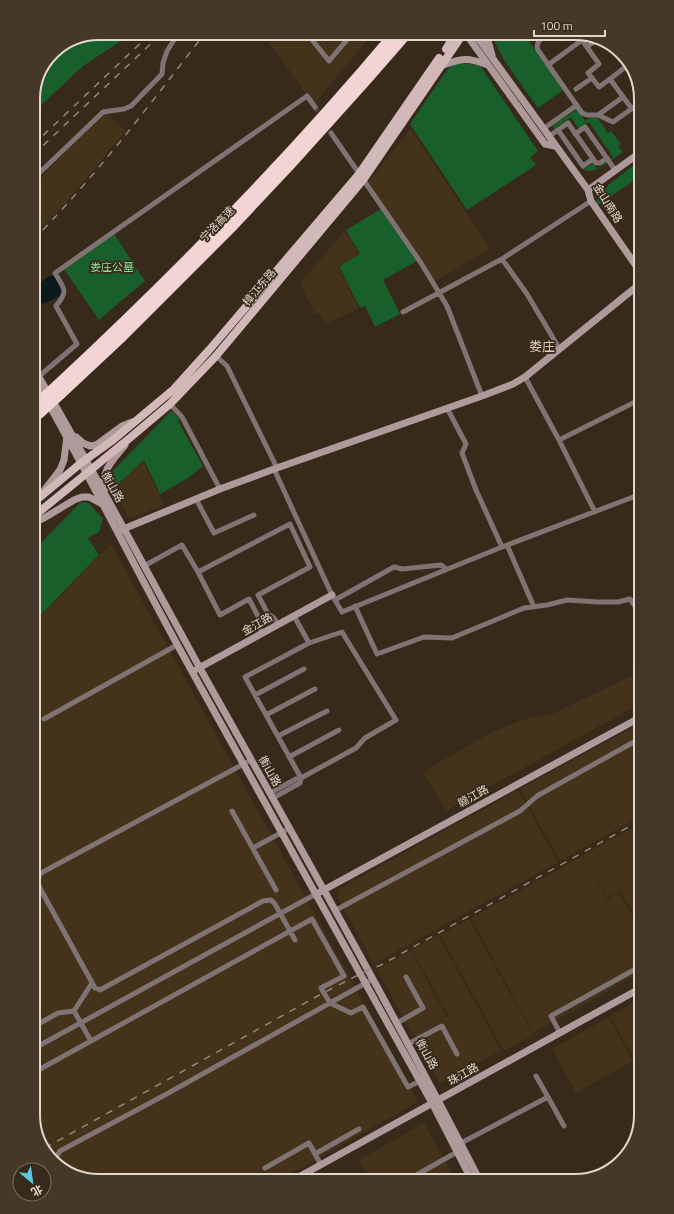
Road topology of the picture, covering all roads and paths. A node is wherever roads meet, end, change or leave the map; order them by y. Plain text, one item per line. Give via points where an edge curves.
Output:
1 (174, 40) edge
2 (312, 40) edge
3 (347, 40) edge
4 (389, 40) edge
5 (402, 40) edge
6 (450, 40) edge
7 (452, 40) edge
8 (458, 40) edge
9 (471, 40) edge
10 (478, 40) edge
11 (487, 40) edge
12 (540, 40) edge
13 (582, 40) joint
14 (592, 43) edge
15 (448, 46) junction
16 (587, 47) junction
17 (491, 63) junction
18 (548, 65) junction
19 (441, 66) junction
20 (625, 68) edge
21 (592, 78) junction
22 (610, 79) junction
23 (576, 89) dead end
24 (623, 97) junction
25 (577, 105) junction
26 (315, 107) tunnel mouth
27 (632, 109) joint
28 (598, 115) junction
29 (543, 129) junction
30 (558, 130) junction
31 (330, 133) dead end
32 (575, 134) junction
33 (548, 137) junction
34 (555, 146) junction
35 (634, 157) edge
36 (607, 158) junction
37 (593, 159) junction
38 (615, 170) junction
39 (40, 172) edge
40 (361, 177) junction
41 (588, 190) junction
42 (591, 200) junction
43 (502, 259) junction
44 (634, 263) edge
45 (634, 289) edge
46 (440, 292) junction
47 (403, 312) dead end
48 (559, 348) junction
49 (216, 356) junction
50 (40, 376) edge
51 (525, 376) junction
52 (40, 386) edge
53 (59, 389) junction
54 (482, 396) junction
55 (634, 402) edge
56 (170, 404) junction
57 (40, 406) edge
58 (447, 408) junction
59 (140, 418) junction
60 (70, 435) junction
61 (131, 438) junction
62 (559, 440) junction
63 (84, 462) junction
64 (276, 468) junction
65 (88, 472) junction
66 (220, 489) junction
67 (40, 495) edge
68 (40, 497) edge
69 (634, 497) edge
70 (196, 499) junction
71 (105, 502) junction
72 (40, 511) edge
73 (596, 512) junction
74 (254, 514) dead end
75 (40, 520) edge
76 (120, 530) junction
77 (504, 546) junction
78 (144, 566) junction
79 (446, 569) junction
80 (198, 572) junction
81 (258, 595) junction
82 (333, 597) junction
83 (249, 599) junction
84 (634, 605) edge
85 (355, 606) junction
86 (534, 606) junction
87 (294, 616) junction
88 (278, 624) junction
89 (262, 633) junction
90 (309, 643) junction
91 (178, 645) junction
92 (200, 668) junction
93 (304, 668) dead end
94 (192, 672) junction
95 (315, 689) dead end
96 (255, 695) junction
97 (327, 710) dead end
98 (266, 715) junction
99 (44, 719) dead end
100 (634, 720) edge
101 (339, 730) dead end
102 (278, 736) junction
103 (634, 742) edge
104 (289, 757) junction
105 (251, 760) junction
106 (243, 764) junction
107 (301, 778) junction
108 (271, 796) junction
109 (232, 810) dead end
110 (290, 828) junction
111 (282, 833) junction
112 (253, 848) junction
113 (40, 875) edge
114 (40, 888) edge
115 (276, 890) dead end
116 (324, 890) junction
117 (316, 894) junction
118 (336, 910) junction
119 (280, 913) junction
120 (290, 931) junction
121 (295, 940) dead end
122 (634, 970) edge
123 (406, 978) dead end
124 (373, 979) junction
125 (92, 983) junction
126 (365, 984) junction
127 (634, 992) edge
128 (330, 1003) junction
129 (74, 1011) junction
130 (40, 1023) edge
131 (80, 1023) junction
132 (397, 1023) junction
133 (560, 1033) junction
134 (91, 1042) junction
135 (408, 1044) junction
136 (40, 1045) edge
137 (457, 1054) dead end
138 (40, 1069) edge
139 (536, 1076) dead end
140 (420, 1081) junction
141 (548, 1097) junction
142 (435, 1102) junction
143 (564, 1126) dead end
144 (359, 1129) dead end
145 (461, 1143) junction
146 (457, 1152) junction
147 (315, 1154) junction
148 (57, 1156) edge
149 (321, 1165) junction
150 (265, 1168) dead end
151 (304, 1174) edge
152 (418, 1174) edge
153 (468, 1174) edge
154 (476, 1174) edge

1 - 39 street via 167,51 162,74 130,106 103,112
2 - 3 street via 329,61
4 - 53 highway, 宁洛高速 via 286,158
5 - 53 highway, 宁洛高速 via 230,228 123,336
6 - 15 street
7 - 15 main road, 樟江东路
8 - 19 main road, 樟江东路
9 - 17 street, 金山南路
10 - 17 street, 金山南路
11 - 17 street
12 - 18 street via 537,47
13 - 16 street
13 - 18 street
14 - 16 street
15 - 40 main road, 樟江东路
16 - 21 street via 599,64 588,73
17 - 19 street via 465,58
17 - 29 street, 金山南路
17 - 34 street, 金山南路 via 545,144
18 - 25 street
19 - 40 main road, 樟江东路
20 - 22 street
21 - 22 street via 599,87
21 - 23 street
22 - 24 street
24 - 27 street
24 - 28 street
25 - 28 street via 582,113
25 - 29 street
26 - 50 street via 307,96 55,273 65,290 64,296 56,306 77,344
27 - 28 street via 613,122
29 - 33 street, 金山南路
30 - 32 street via 568,123
30 - 33 street
30 - 37 street via 583,166
31 - 40 street
32 - 36 street via 585,127
32 - 37 street
33 - 34 street, 金山南路
34 - 41 street, 金山南路
35 - 38 street
36 - 37 street via 598,164
36 - 38 street
38 - 41 street
40 - 46 street
40 - 49 main road, 樟江东路
40 - 59 main road, 樟江东路 via 174,389
41 - 42 street, 金山南路
42 - 43 street
42 - 44 street, 金山南路
43 - 46 street
43 - 48 street via 527,294
45 - 48 street
46 - 47 street
46 - 54 street
48 - 51 street
49 - 56 main road, 樟江东路
49 - 64 street via 227,366
51 - 54 street via 513,384
51 - 62 street
52 - 60 street, 衡山路
53 - 57 highway, 宁洛高速, bridge
54 - 58 street
55 - 62 street
56 - 61 main road, 樟江东路
56 - 66 street via 182,417
58 - 64 street
58 - 77 street via 466,444 462,453 476,490
59 - 60 street via 122,426 96,445 90,446
59 - 63 main road, 樟江东路
60 - 63 street, 衡山路
60 - 67 street via 60,470
61 - 65 main road, 樟江东路
61 - 71 street via 108,465 103,482
62 - 73 street
63 - 65 street, 衡山路
63 - 68 main road, 樟江东路
64 - 66 street
64 - 82 street
65 - 71 street, 衡山路
65 - 72 main road, 樟江东路
66 - 70 street
69 - 73 street
70 - 74 street via 214,533
70 - 76 street
71 - 75 street via 82,497
71 - 76 street, 衡山路
73 - 77 street
76 - 78 street, 衡山路
76 - 91 street, 衡山路
77 - 79 street
77 - 86 street
78 - 80 street via 182,545
78 - 92 street, 衡山路
79 - 82 street via 441,565 402,569 394,567
79 - 85 street
80 - 81 street via 290,524 310,568
80 - 83 street via 220,615
81 - 83 street
81 - 88 street via 268,614
82 - 85 street via 342,612
82 - 87 street, 金江路
83 - 89 street via 260,618 258,624
84 - 86 street via 630,599 618,602 567,600
85 - 86 street via 377,654 424,638 452,638
87 - 88 street, 金江路
87 - 90 street
88 - 89 street, 金江路
89 - 92 street, 金江路
90 - 96 street via 245,677
90 - 107 street via 342,632 396,720 365,738 356,748
91 - 94 street, 衡山路
91 - 99 street
92 - 94 street, 金江路
92 - 105 street, 衡山路
93 - 96 street
94 - 106 street, 衡山路
95 - 98 street
96 - 98 street
97 - 102 street
98 - 102 street
100 - 116 street, 赣江路
101 - 104 street
102 - 104 street
103 - 118 street via 537,796 520,811
104 - 107 street
105 - 106 street
105 - 108 street, 衡山路
106 - 111 street, 衡山路
106 - 113 street
107 - 108 street via 300,783
108 - 110 street, 衡山路
109 - 112 street
110 - 111 street
110 - 116 street, 衡山路
111 - 112 street
111 - 117 street, 衡山路
112 - 115 street
114 - 125 street
116 - 117 street, 赣江路
116 - 118 street, 衡山路
117 - 119 street
117 - 126 street, 衡山路
118 - 124 street, 衡山路
119 - 120 street
119 - 125 street via 270,900 263,901 100,990
119 - 131 street
120 - 121 street
120 - 128 street via 312,919 344,976 321,988
120 - 134 street
122 - 133 street via 551,1016
123 - 132 street via 423,1008
124 - 126 street
124 - 132 street, 衡山路
125 - 129 street
126 - 128 street
126 - 140 street, 衡山路
127 - 133 street, 珠江路
128 - 140 street via 351,1013 363,1007 408,1088
128 - 148 street via 60,1151
129 - 130 street via 58,1013
129 - 131 street
131 - 134 street
131 - 136 street
132 - 135 street, 衡山路
133 - 142 street, 珠江路
134 - 138 street
135 - 137 street via 442,1026
135 - 142 street, 衡山路
139 - 141 street
140 - 142 street, 衡山路
141 - 143 street
141 - 145 street
142 - 145 street, 衡山路
142 - 146 street, 衡山路
142 - 149 street, 珠江路
144 - 147 street
145 - 154 street, 衡山路
146 - 152 street
146 - 153 street, 衡山路
147 - 149 street
147 - 150 street via 309,1143
149 - 151 street, 珠江路

